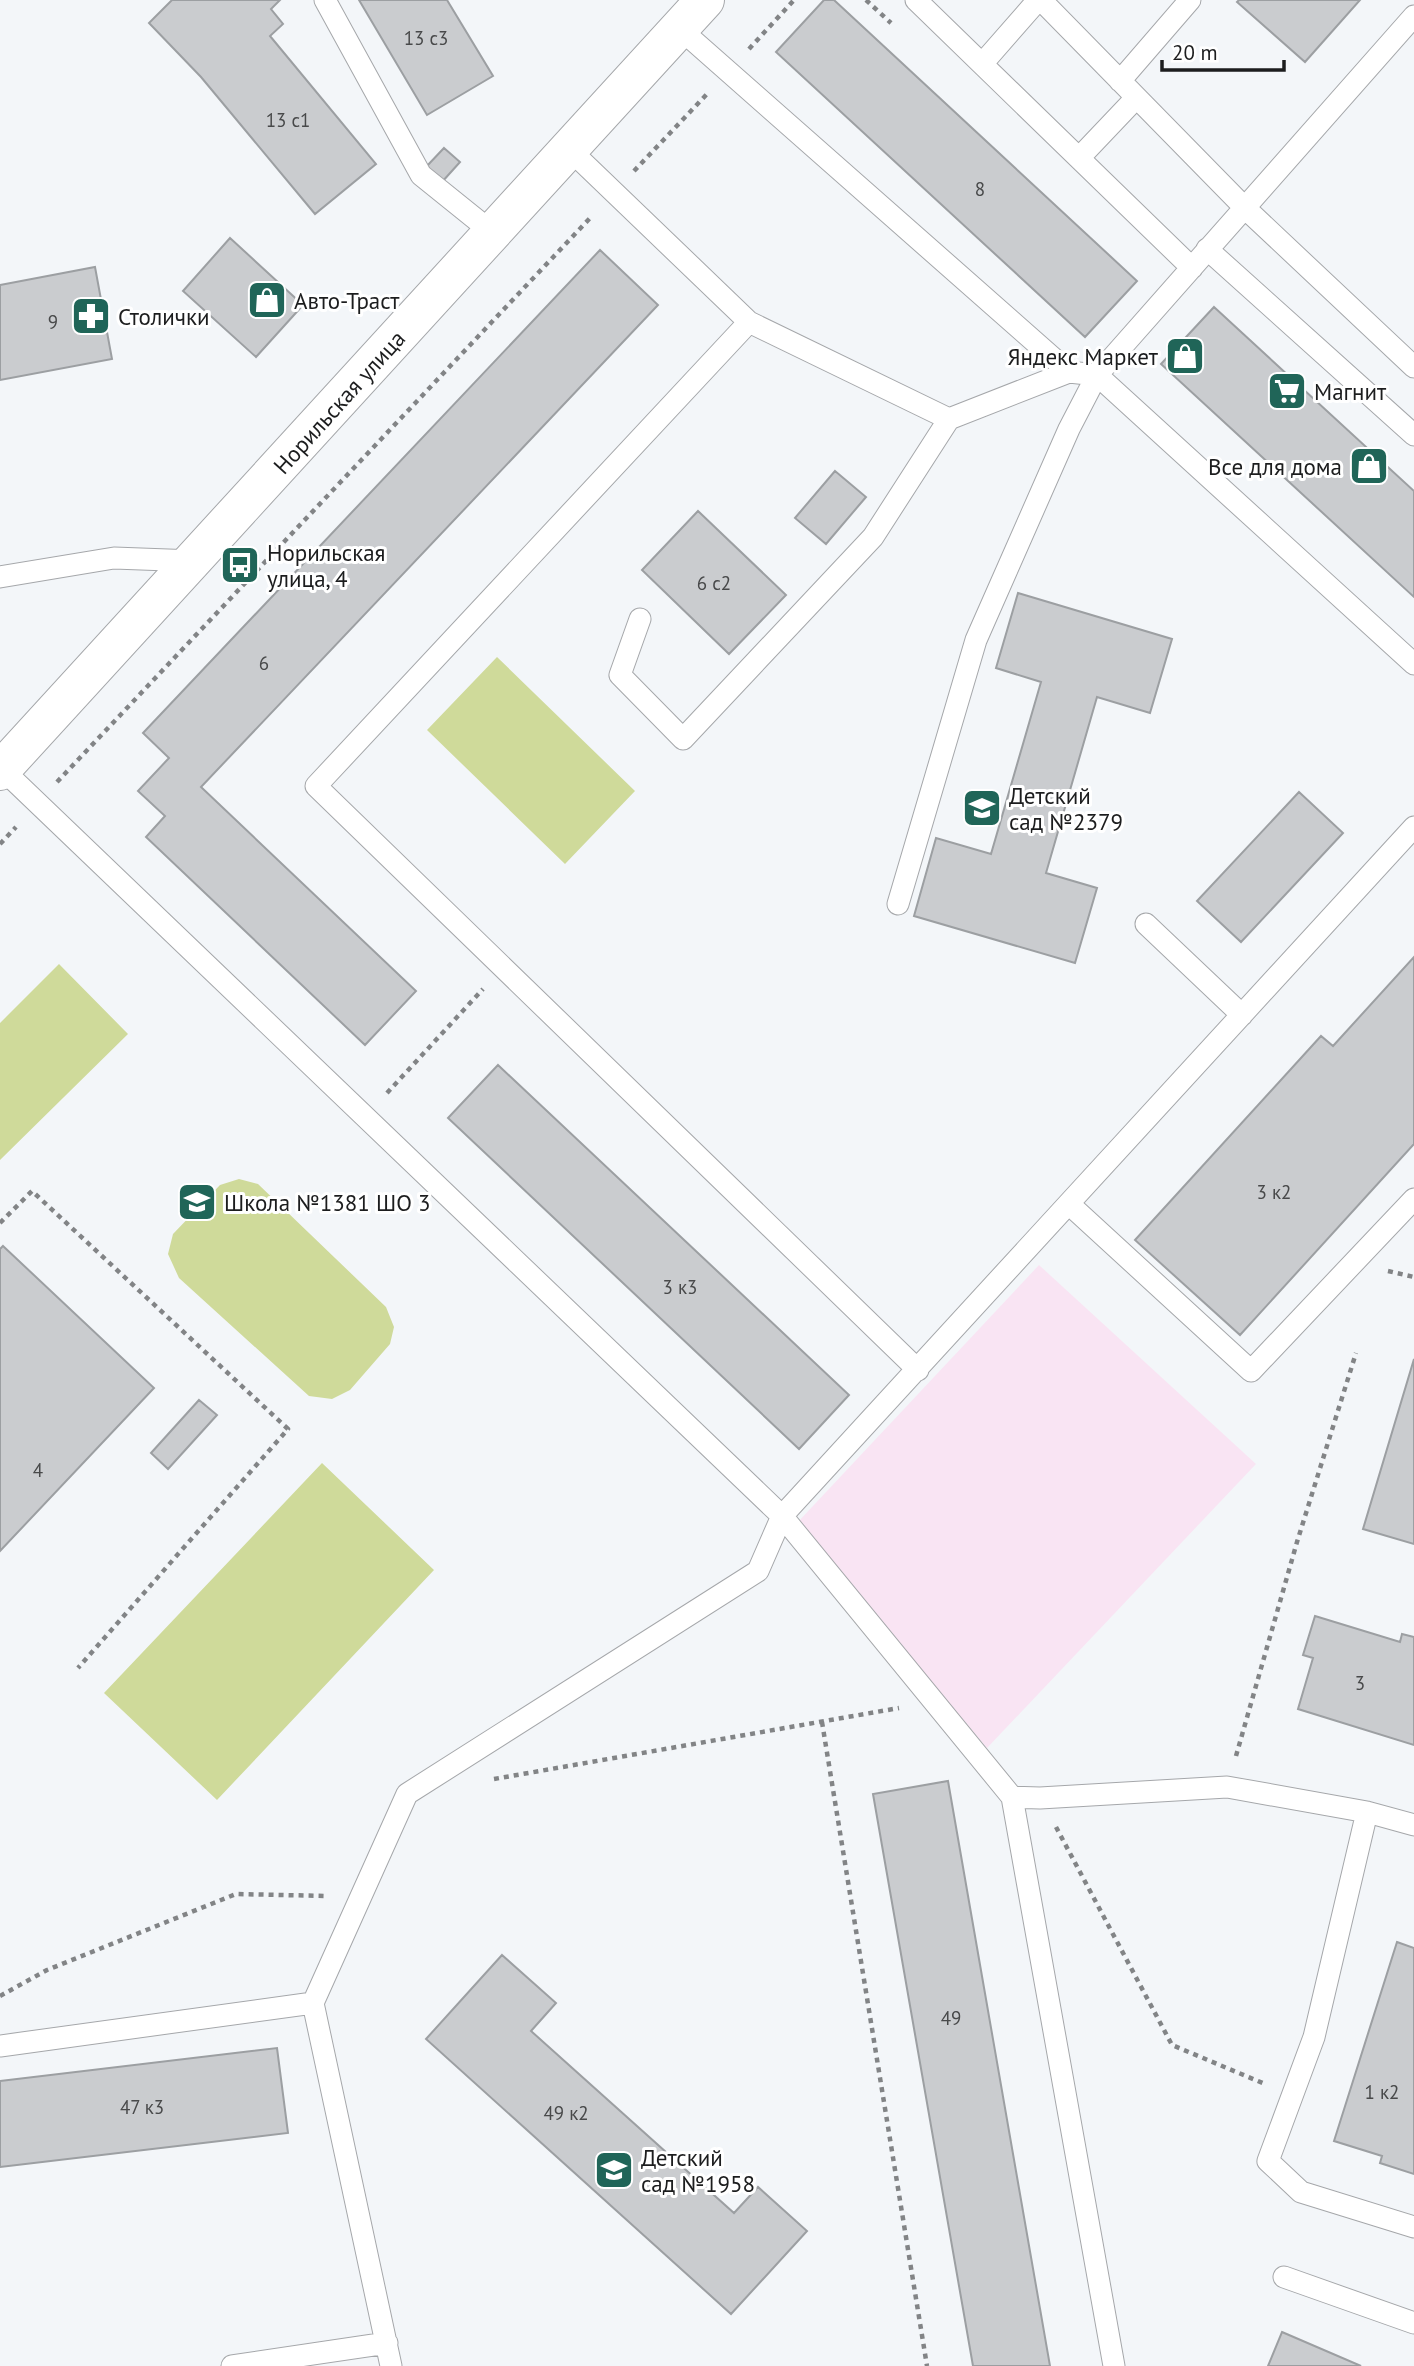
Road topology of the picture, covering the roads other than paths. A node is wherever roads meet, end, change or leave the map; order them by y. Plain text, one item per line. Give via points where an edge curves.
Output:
1 (325, 0) edge
2 (916, 0) edge
3 (1040, 0) edge
4 (1190, 0) edge
5 (697, 7) edge
6 (1414, 16) edge
7 (982, 64) junction
8 (1120, 82) junction
9 (1136, 98) junction
10 (569, 149) junction
11 (1079, 158) junction
12 (1245, 208) junction
13 (493, 233) junction
14 (1207, 249) junction
15 (1192, 268) junction
16 (749, 322) junction
17 (1414, 368) edge
18 (1069, 372) junction
19 (1097, 375) junction
20 (949, 419) junction
21 (1414, 435) edge
22 (195, 561) junction
23 (0, 577) edge
24 (640, 619) dead end
25 (1414, 663) edge
26 (1, 770) edge
27 (1414, 827) edge
28 (898, 904) dead end
29 (1146, 924) dead end
30 (1242, 1015) junction
31 (1414, 1199) edge
32 (1069, 1204) junction
33 (918, 1370) junction
34 (782, 1516) junction
35 (1012, 1797) junction
36 (1367, 1812) junction
37 (1414, 1825) edge
38 (313, 2003) junction
39 (0, 2046) edge
40 (1414, 2227) edge
41 (1283, 2277) dead end
42 (1414, 2323) edge
43 (387, 2343) junction
44 (232, 2366) edge
45 (391, 2366) edge
46 (1114, 2366) edge

1 - 13 lane via 421,174
2 - 7 lane
3 - 7 lane
3 - 8 lane
4 - 8 lane
5 - 10 street, Норильская улица
5 - 18 lane via 728,72
6 - 12 lane
7 - 11 lane
8 - 9 lane
9 - 11 lane
9 - 12 lane
10 - 13 street, Норильская улица
10 - 16 lane
11 - 15 lane
12 - 14 lane
12 - 17 lane
13 - 22 street, Норильская улица
14 - 15 lane
14 - 21 lane
15 - 19 lane
16 - 20 lane
16 - 33 lane via 316,786
18 - 19 lane
18 - 20 lane
19 - 25 lane
19 - 28 lane via 976,640
20 - 24 lane via 873,537 683,739 620,675
22 - 23 lane via 114,558
22 - 26 street, Норильская улица
26 - 34 lane
27 - 30 lane
29 - 30 lane
30 - 32 lane
31 - 32 lane via 1251,1371
32 - 33 lane
33 - 34 lane
34 - 35 lane
34 - 38 lane via 758,1571 407,1794
35 - 36 lane via 1227,1787
35 - 46 lane
36 - 37 lane
36 - 40 lane via 1314,2037 1269,2161 1301,2192
38 - 39 lane
38 - 43 lane
41 - 42 lane
43 - 44 lane
43 - 45 lane

